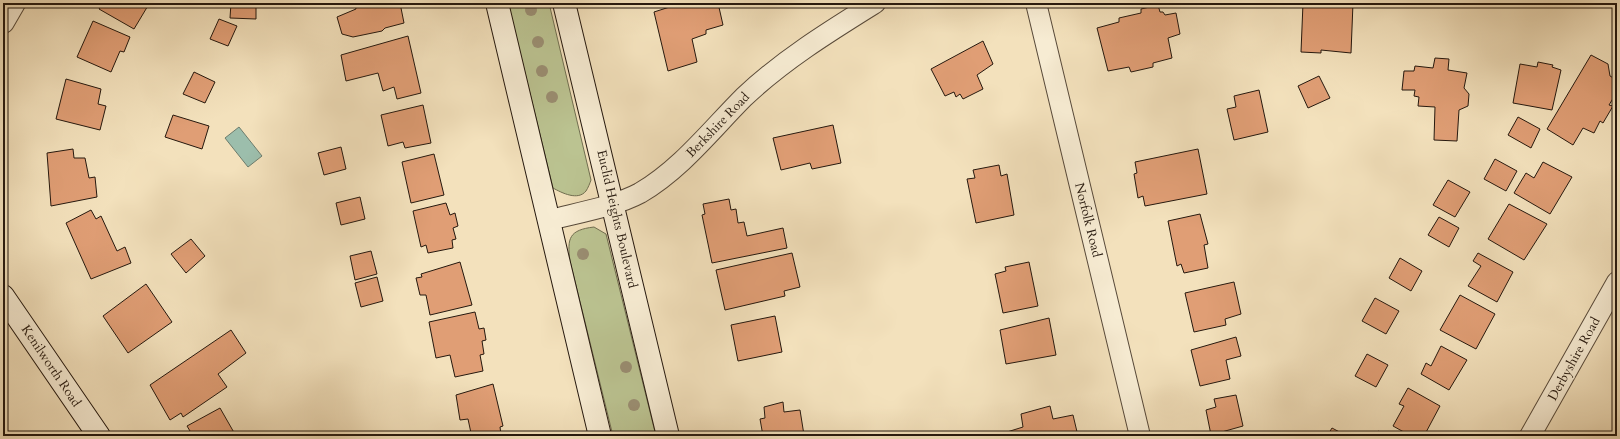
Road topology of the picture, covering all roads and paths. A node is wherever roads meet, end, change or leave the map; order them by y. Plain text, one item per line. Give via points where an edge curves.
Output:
1 (14, 3) edge
2 (497, 3) edge
3 (564, 3) edge
4 (875, 3) edge
5 (1036, 3) edge
6 (3, 22) edge
7 (613, 203) junction
8 (550, 220) junction
9 (1617, 282) edge
10 (3, 296) edge
11 (99, 436) edge
12 (600, 436) edge
13 (668, 436) edge
14 (1140, 436) edge
15 (1530, 436) edge

1 - 6 main road
2 - 8 main road
3 - 7 main road, Euclid Heights Boulevard
4 - 7 street, Berkshire Road via 767,77 661,180 638,194
5 - 14 street, Norfolk Road
7 - 8 street, Berkshire Road
7 - 13 main road, Euclid Heights Boulevard
8 - 12 main road
9 - 15 street, Derbyshire Road
10 - 11 main road, Kenilworth Road

